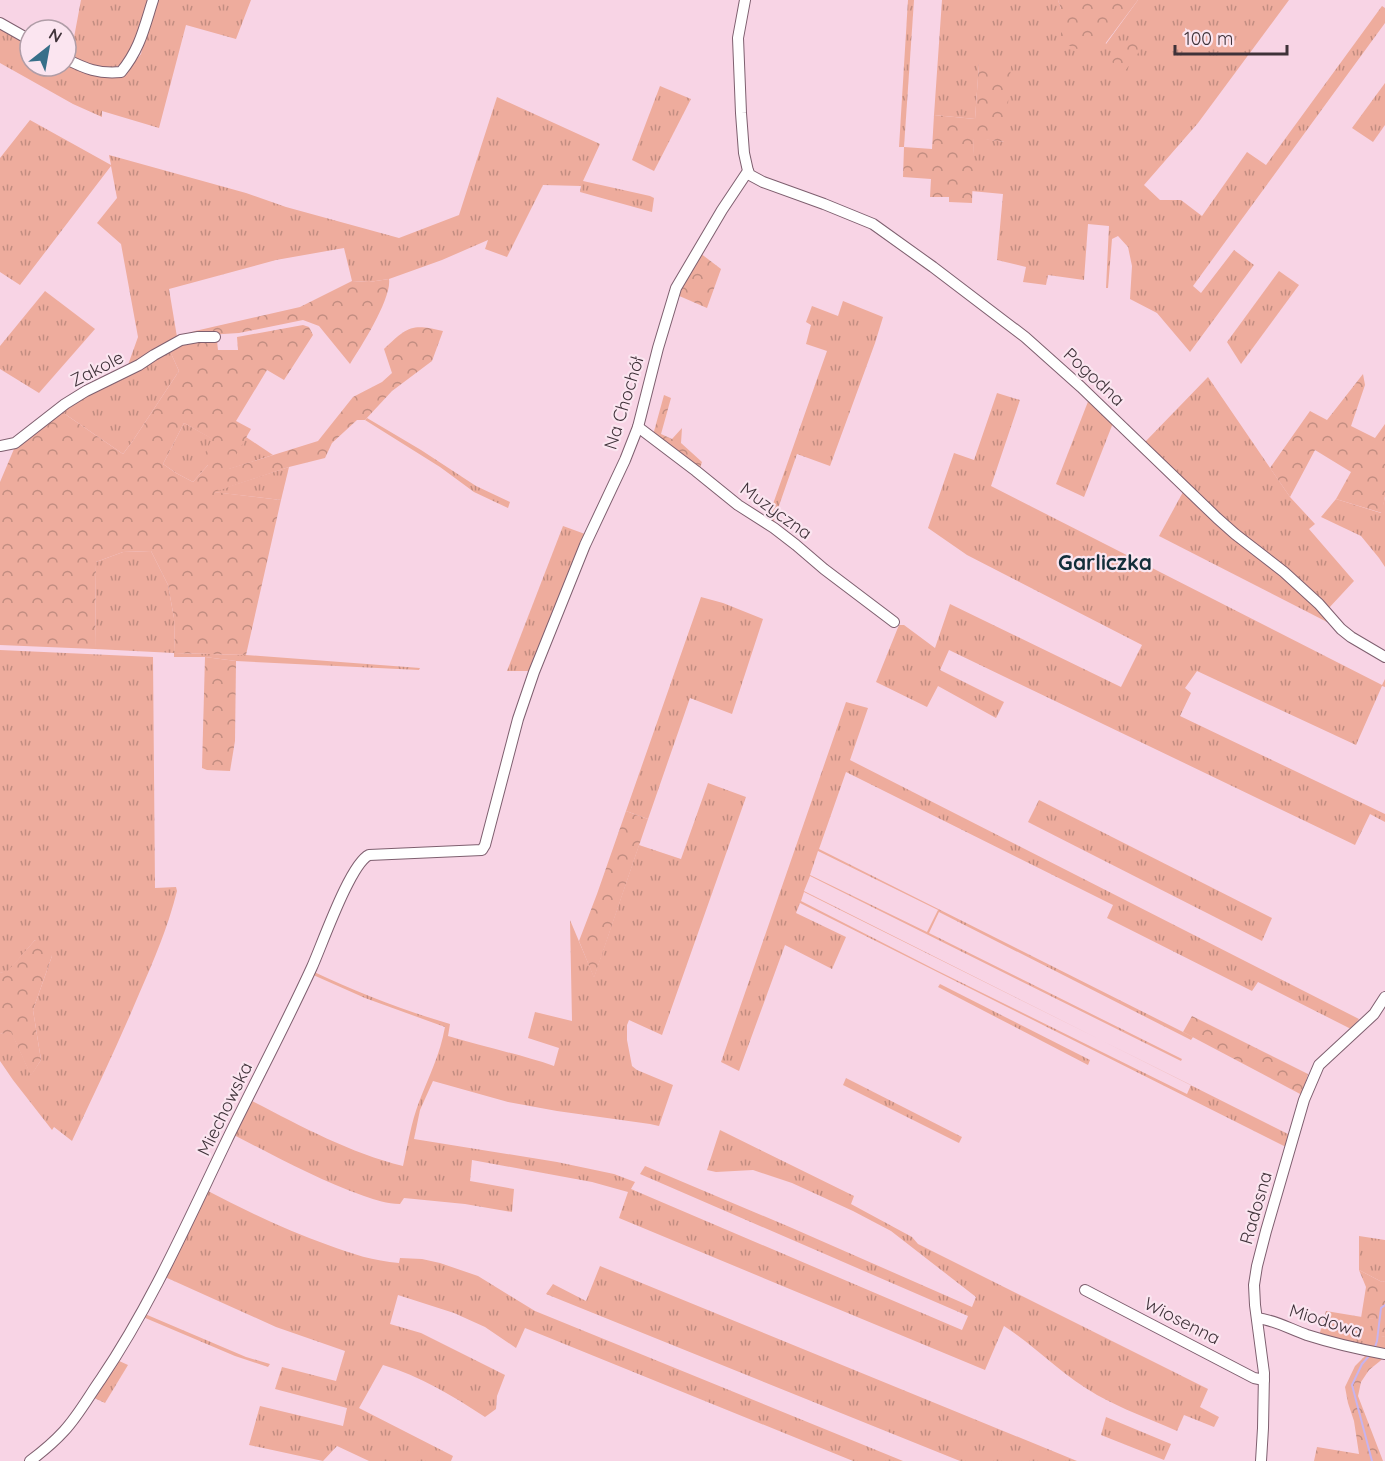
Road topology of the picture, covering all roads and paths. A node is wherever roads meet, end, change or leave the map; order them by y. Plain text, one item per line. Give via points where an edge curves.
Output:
1 (153, 0) edge
2 (745, 0) edge
3 (0, 23) edge
4 (18, 33) edge
5 (78, 65) edge
6 (748, 171) junction
7 (215, 338) dead end
8 (638, 428) junction
9 (0, 446) edge
10 (894, 622) dead end
11 (1385, 657) edge
12 (482, 850) joint
13 (1385, 997) edge
14 (1085, 1290) dead end
15 (1257, 1318) junction
16 (1385, 1354) edge
17 (1264, 1380) junction
18 (30, 1461) edge
19 (1261, 1461) edge

1 - 5 street via 138,46 121,72 88,70
2 - 6 street via 738,38
3 - 4 street
6 - 8 street, Na Chochół via 676,288
6 - 11 street, Pogodna via 763,182 873,224 990,309 1081,387 1217,518 1284,572 1341,629
7 - 9 street, Zakole via 181,340 65,404 15,443
8 - 10 street, Muzyczna
8 - 12 street, Na Chochół via 588,537 534,672
12 - 18 street, Miechowska via 364,857 344,891 293,1008 172,1258 135,1326 65,1430
13 - 15 street, Radosna via 1374,1014 1319,1065 1313,1077 1257,1266
14 - 17 street, Wiosenna
15 - 16 street, Miodowa via 1326,1341
15 - 17 street, Radosna
17 - 19 street, Radosna

